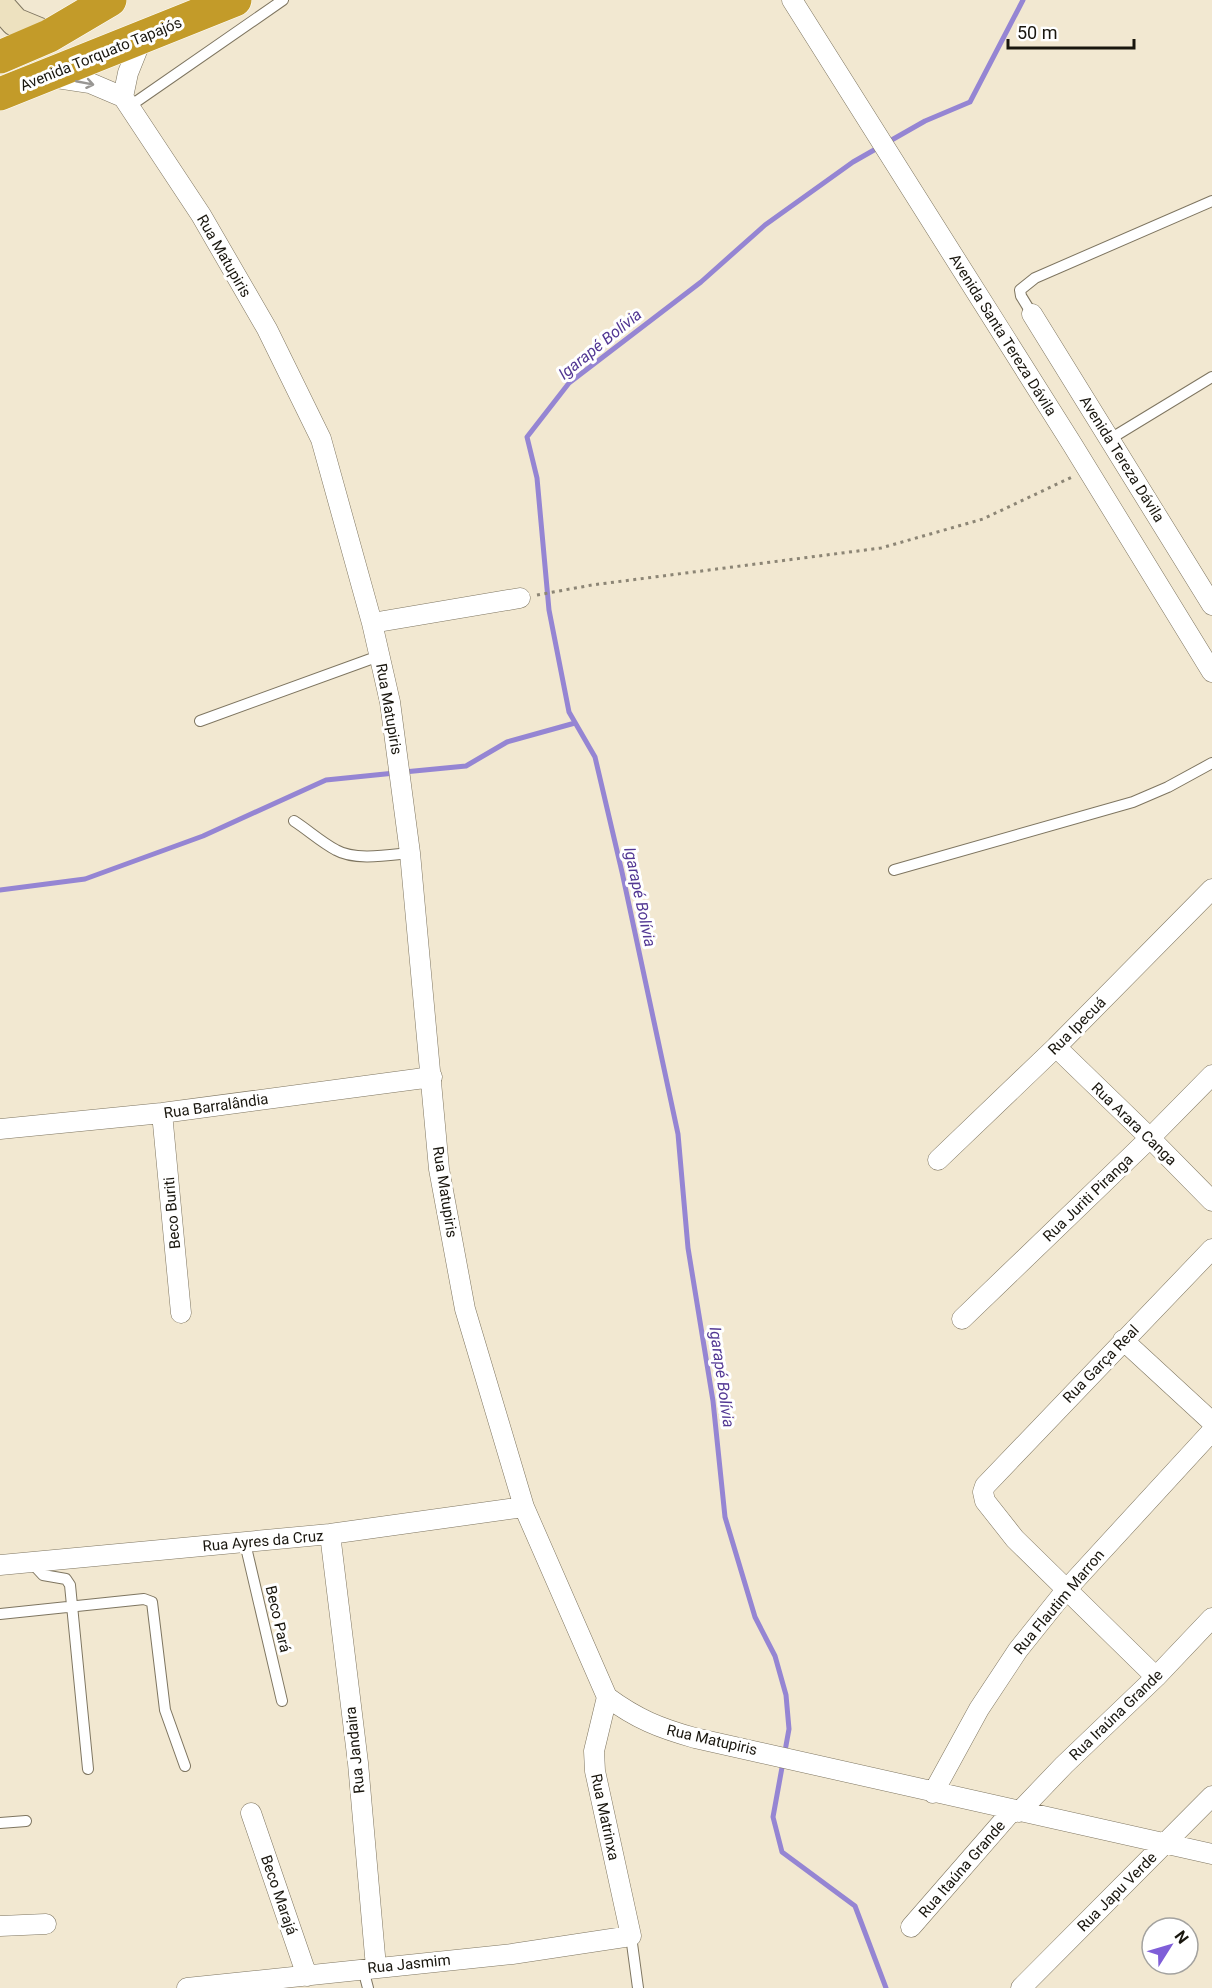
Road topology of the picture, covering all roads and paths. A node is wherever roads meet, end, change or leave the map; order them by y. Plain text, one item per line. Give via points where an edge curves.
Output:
1 (110, 0) edge
2 (235, 0) edge
3 (283, 0) edge
4 (792, 0) edge
5 (0, 5) edge
6 (49, 36) junction
7 (142, 38) junction
8 (0, 57) edge
9 (45, 76) junction
10 (0, 94) edge
11 (126, 101) junction
12 (1212, 201) edge
13 (1032, 314) joint
14 (1212, 377) edge
15 (1110, 439) junction
16 (1087, 470) junction
17 (520, 598) joint
18 (1211, 601) edge
19 (372, 623) junction
20 (379, 656) junction
21 (1212, 672) edge
22 (200, 720) dead end
23 (1212, 763) edge
24 (294, 821) dead end
25 (410, 853) junction
26 (894, 870) dead end
27 (1212, 890) edge
28 (1056, 1047) junction
29 (1212, 1075) edge
30 (432, 1077) junction
31 (162, 1113) junction
32 (0, 1129) edge
33 (1150, 1138) junction
34 (938, 1160) dead end
35 (1212, 1201) edge
36 (1212, 1249) edge
37 (181, 1313) dead end
38 (962, 1319) dead end
39 (1123, 1340) junction
40 (1212, 1422) edge
41 (1212, 1431) edge
42 (524, 1507) junction
43 (330, 1534) junction
44 (245, 1543) junction
45 (30, 1561) junction
46 (0, 1565) edge
47 (1066, 1590) junction
48 (72, 1606) junction
49 (0, 1614) edge
50 (1212, 1618) edge
51 (1156, 1677) junction
52 (607, 1697) junction
53 (282, 1701) dead end
54 (185, 1766) dead end
55 (88, 1769) dead end
56 (933, 1793) junction
57 (1212, 1796) edge
58 (1015, 1811) junction
59 (251, 1813) dead end
60 (26, 1821) dead end
61 (0, 1823) edge
62 (1164, 1845) junction
63 (1212, 1854) edge
64 (46, 1924) dead end
65 (0, 1926) edge
66 (911, 1927) dead end
67 (631, 1936) junction
68 (370, 1968) junction
69 (307, 1976) junction
70 (282, 1983) edge
71 (187, 1988) edge
72 (368, 1988) edge
73 (638, 1988) edge
74 (1021, 1988) edge

1 - 6 highway
2 - 7 highway, Avenida Torquato Tapajós
3 - 11 lane
4 - 16 street, Avenida Santa Tereza Dávila
5 - 6 street via 15,22
6 - 8 highway
7 - 9 highway, Avenida Torquato Tapajós
7 - 11 street via 128,73
9 - 10 highway, Avenida Torquato Tapajós
9 -> 11 street via 90,83
11 - 19 street, Rua Matupiris via 201,215 267,329 321,439
12 - 13 lane via 1035,278 1020,290
13 - 15 street, Avenida Tereza Dávila
14 - 15 lane
15 - 18 street, Avenida Tereza Dávila
16 - 17 path via 983,519 881,548
16 - 21 street, Avenida Santa Tereza Dávila
17 - 19 street
19 - 20 street, Rua Matupiris
20 - 22 lane
20 - 25 street, Rua Matupiris via 390,702
23 - 26 lane via 1133,802
24 - 25 lane via 337,851 350,855
25 - 30 street, Rua Matupiris
27 - 28 street, Rua Ipecuá
28 - 33 street, Rua Arara Canga
28 - 34 street, Rua Ipecuá
29 - 33 street, Rua Juriti Piranga
30 - 31 street, Rua Barralândia
30 - 42 street, Rua Matupiris via 439,1168 465,1309
31 - 32 street, Rua Barralândia
31 - 37 street, Beco Buriti
33 - 35 street, Rua Arara Canga
33 - 38 street, Rua Juriti Piranga
36 - 39 street, Rua Garça Real
39 - 40 street
39 - 47 street, Rua Garça Real via 983,1492 1015,1539
41 - 47 street, Rua Flautim Marron
42 - 43 street, Rua Ayres da Cruz
42 - 52 street, Rua Matupiris
43 - 44 street, Rua Ayres da Cruz
43 - 68 street, Rua Jandaira via 358,1763
44 - 45 street, Rua Ayres da Cruz
44 - 53 lane, Beco Pará
45 - 46 street, Rua Ayres da Cruz
45 - 48 lane via 43,1575 66,1579
47 - 51 street
47 - 56 street, Rua Flautim Marron via 1018,1650 979,1709
48 - 49 lane
48 - 54 lane via 144,1599 152,1602 165,1710
48 - 55 lane
50 - 51 street, Rua Iraúna Grande
51 - 58 street, Rua Iraúna Grande
52 - 56 street, Rua Matupiris via 632,1715 661,1728
52 - 67 street, Rua Matrinxa via 594,1752 595,1771
56 - 58 street, Rua Matupiris
57 - 62 street, Rua Japu Verde
58 - 62 street, Rua Matupiris
58 - 66 street, Rua Itaúna Grande
59 - 69 street, Beco Marajá
60 - 61 lane
62 - 63 street, Rua Matupiris
62 - 74 street, Rua Japu Verde
64 - 65 street
67 - 68 street, Rua Jasmim via 512,1954
67 - 73 lane
68 - 69 street, Rua Jasmim
68 - 72 lane
69 - 70 street, Rua Jasmim
70 - 71 street, Rua Jasmim

